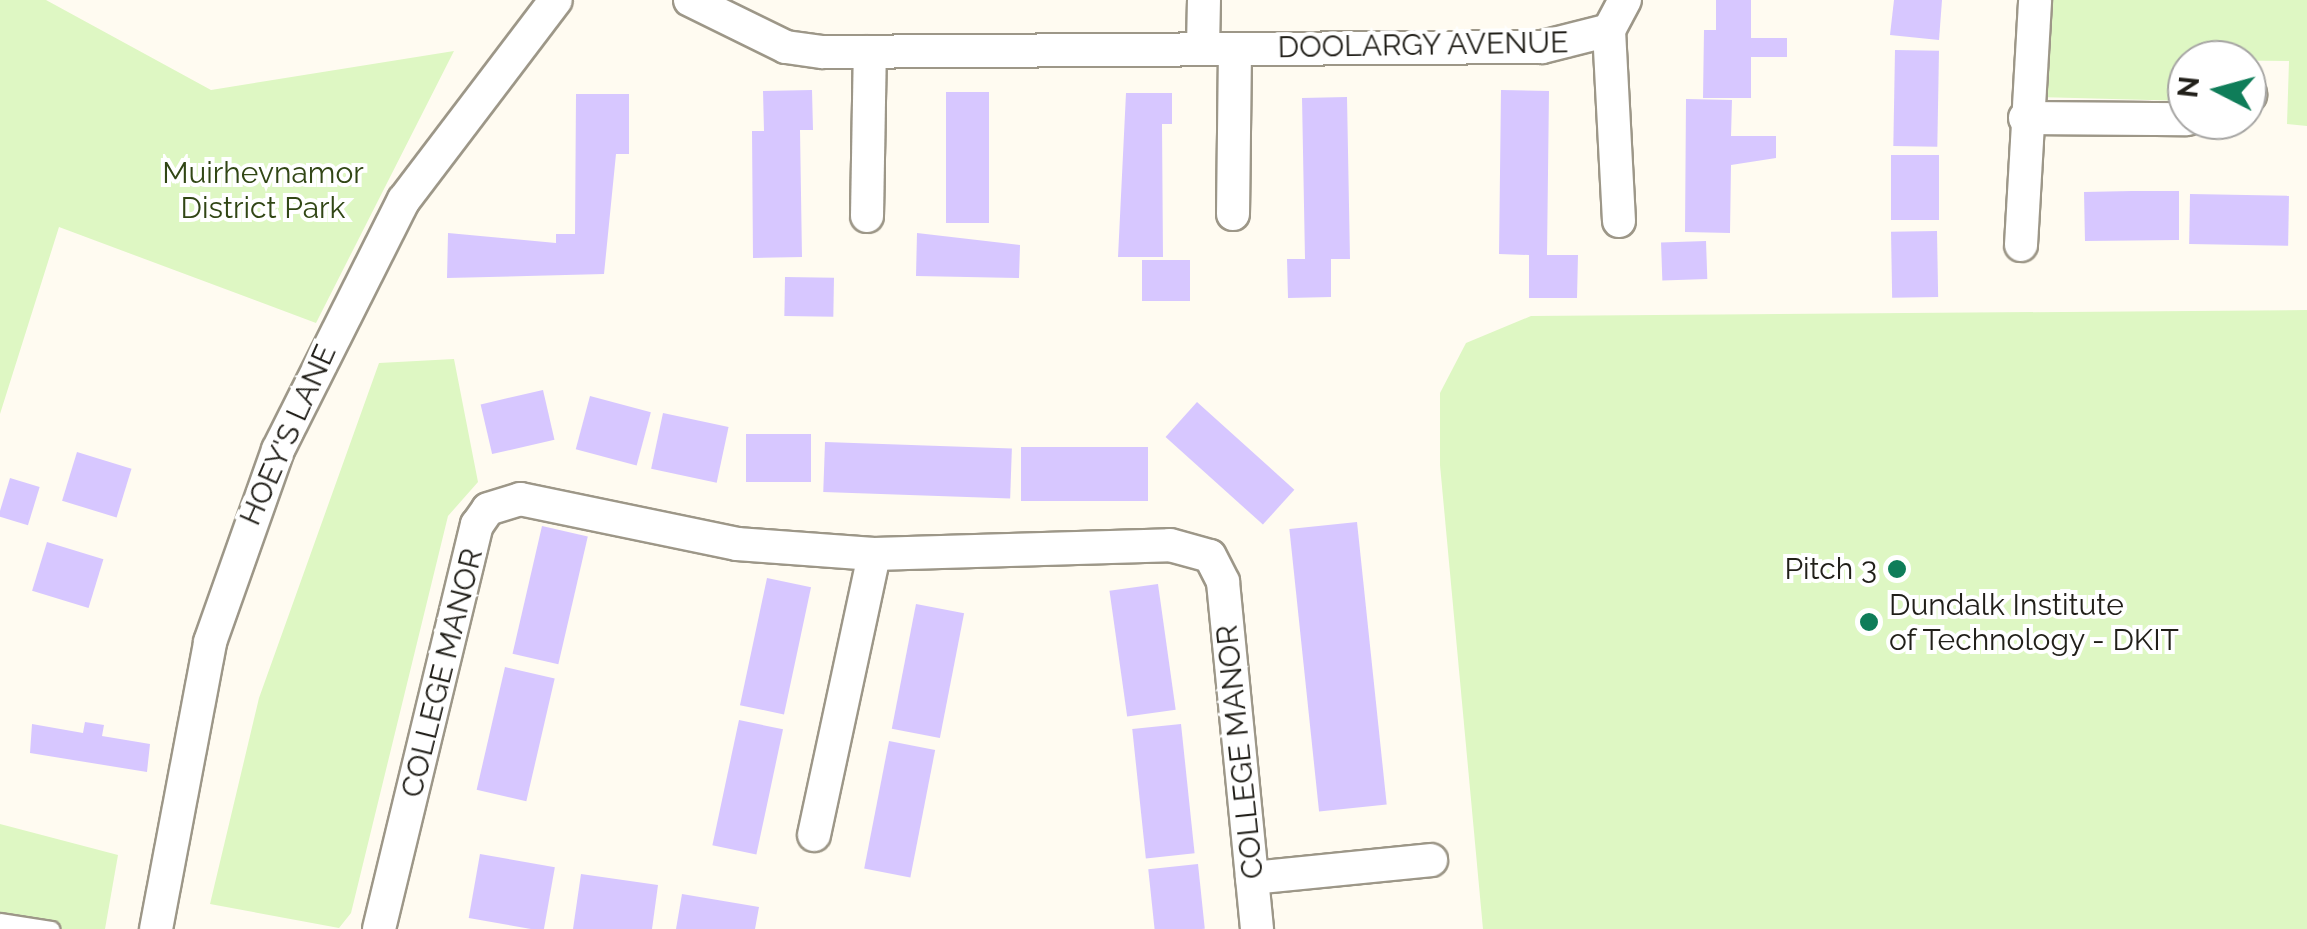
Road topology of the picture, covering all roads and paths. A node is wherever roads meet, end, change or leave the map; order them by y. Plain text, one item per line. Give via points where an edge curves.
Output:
1 (556, 0) edge
2 (690, 0) edge
3 (1204, 0) edge
4 (1625, 0) edge
5 (2035, 0) edge
6 (1609, 30) junction
7 (1219, 48) junction
8 (870, 52) junction
9 (2025, 118) junction
10 (2167, 119) edge
11 (1233, 214) dead end
12 (867, 216) dead end
13 (1619, 220) dead end
14 (2021, 245) dead end
15 (874, 554) junction
16 (814, 835) dead end
17 (1431, 860) dead end
18 (1252, 878) junction
19 (0, 921) edge
20 (51, 929) edge
21 (156, 929) edge
22 (378, 929) edge
23 (1257, 929) edge

1 - 21 street, HOEY'S LANE via 404,200 278,450 210,642
2 - 8 street, DOOLARGY AVENUE via 786,46
3 - 7 street, DOOLARGY AVENUE
4 - 6 street, DOOLARGY AVENUE
5 - 9 street
6 - 7 street, DOOLARGY AVENUE via 1542,47
6 - 13 street, DOOLARGY AVENUE
7 - 8 street, DOOLARGY AVENUE
7 - 11 street, DOOLARGY AVENUE
8 - 12 street
9 - 10 street
9 - 14 street
15 - 16 street
15 - 18 street, COLLEGE MANOR via 1170,545 1210,556 1223,582
15 - 22 street, COLLEGE MANOR via 736,544 558,502 488,509
17 - 18 street
18 - 23 street, COLLEGE MANOR
19 - 20 lane

